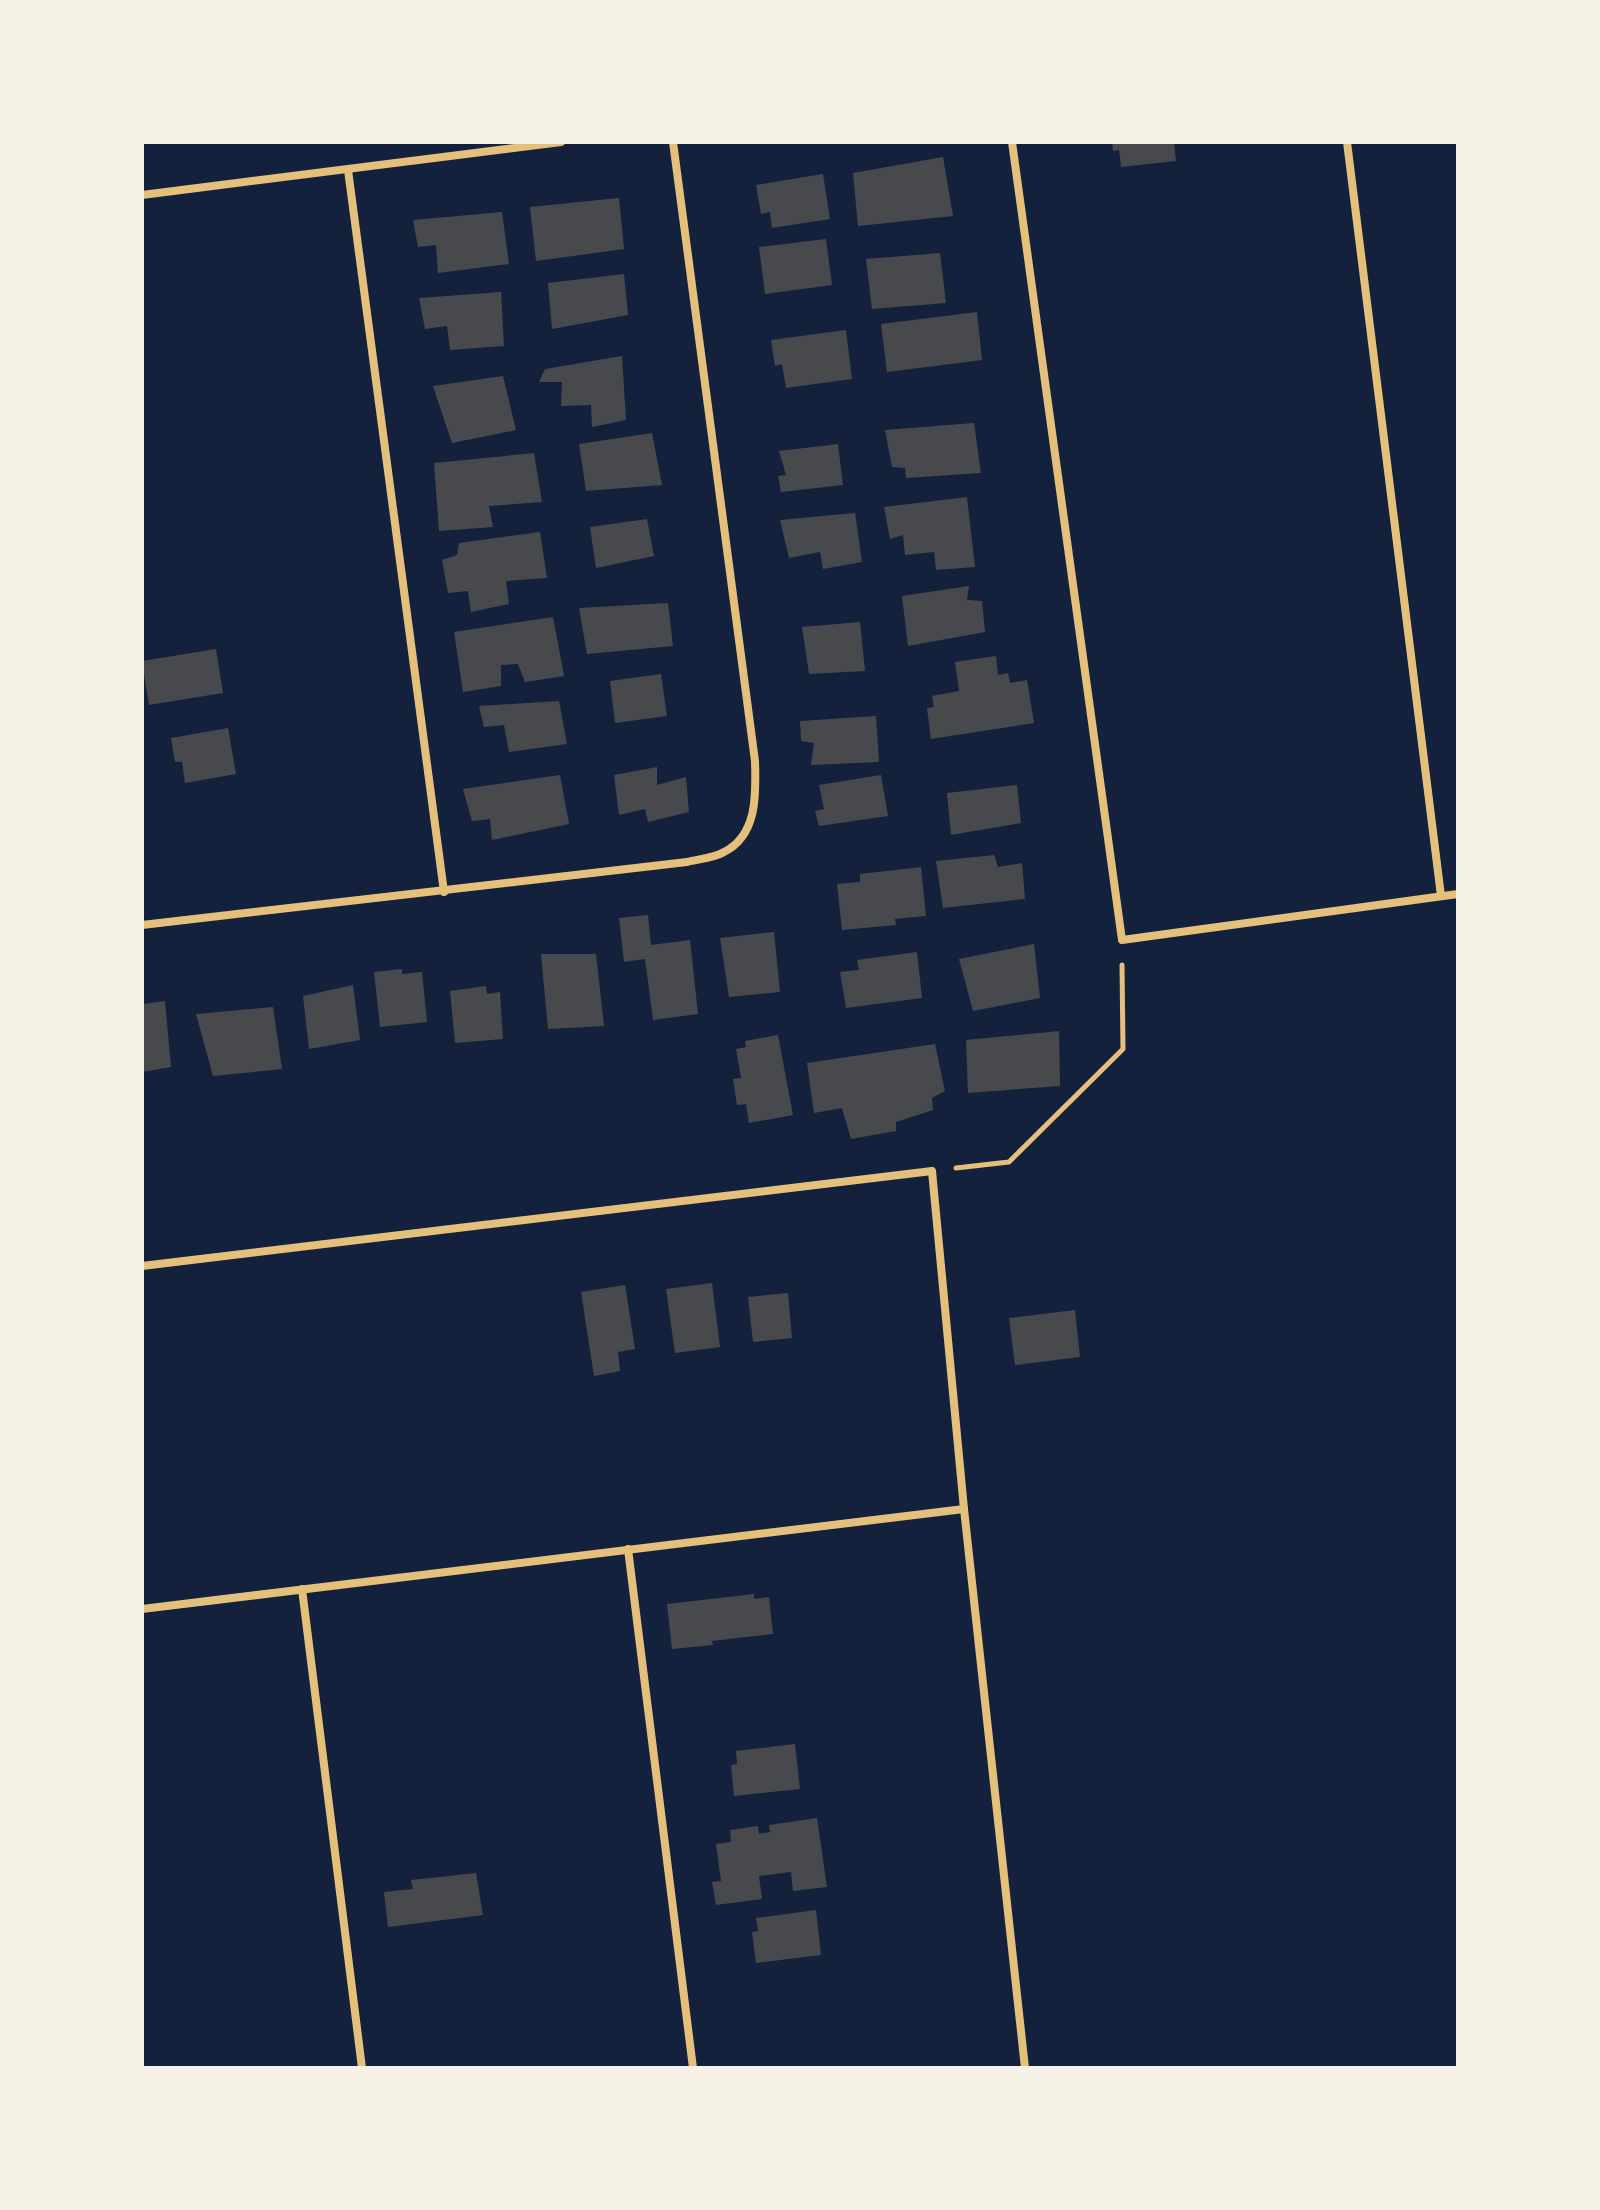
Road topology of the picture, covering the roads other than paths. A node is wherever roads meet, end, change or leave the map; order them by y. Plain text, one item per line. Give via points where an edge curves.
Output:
1 (561, 142) edge
2 (673, 142) edge
3 (1012, 142) edge
4 (1347, 142) edge
5 (348, 170) junction
6 (142, 195) edge
7 (444, 892) junction
8 (1458, 894) edge
9 (1441, 896) junction
10 (142, 925) edge
11 (142, 1266) edge
12 (964, 1509) junction
13 (628, 1549) junction
14 (302, 1589) junction
15 (142, 1609) edge
16 (362, 2068) edge
17 (693, 2068) edge
18 (1025, 2068) edge

1 - 5 street
2 - 7 street via 755,761 753,816 742,838 724,853
3 - 9 street via 1122,940
4 - 9 street
5 - 6 street
5 - 7 street
7 - 10 street
8 - 9 street
11 - 12 street via 932,1171
12 - 13 street
12 - 18 street
13 - 14 street
13 - 17 street
14 - 15 street
14 - 16 street

